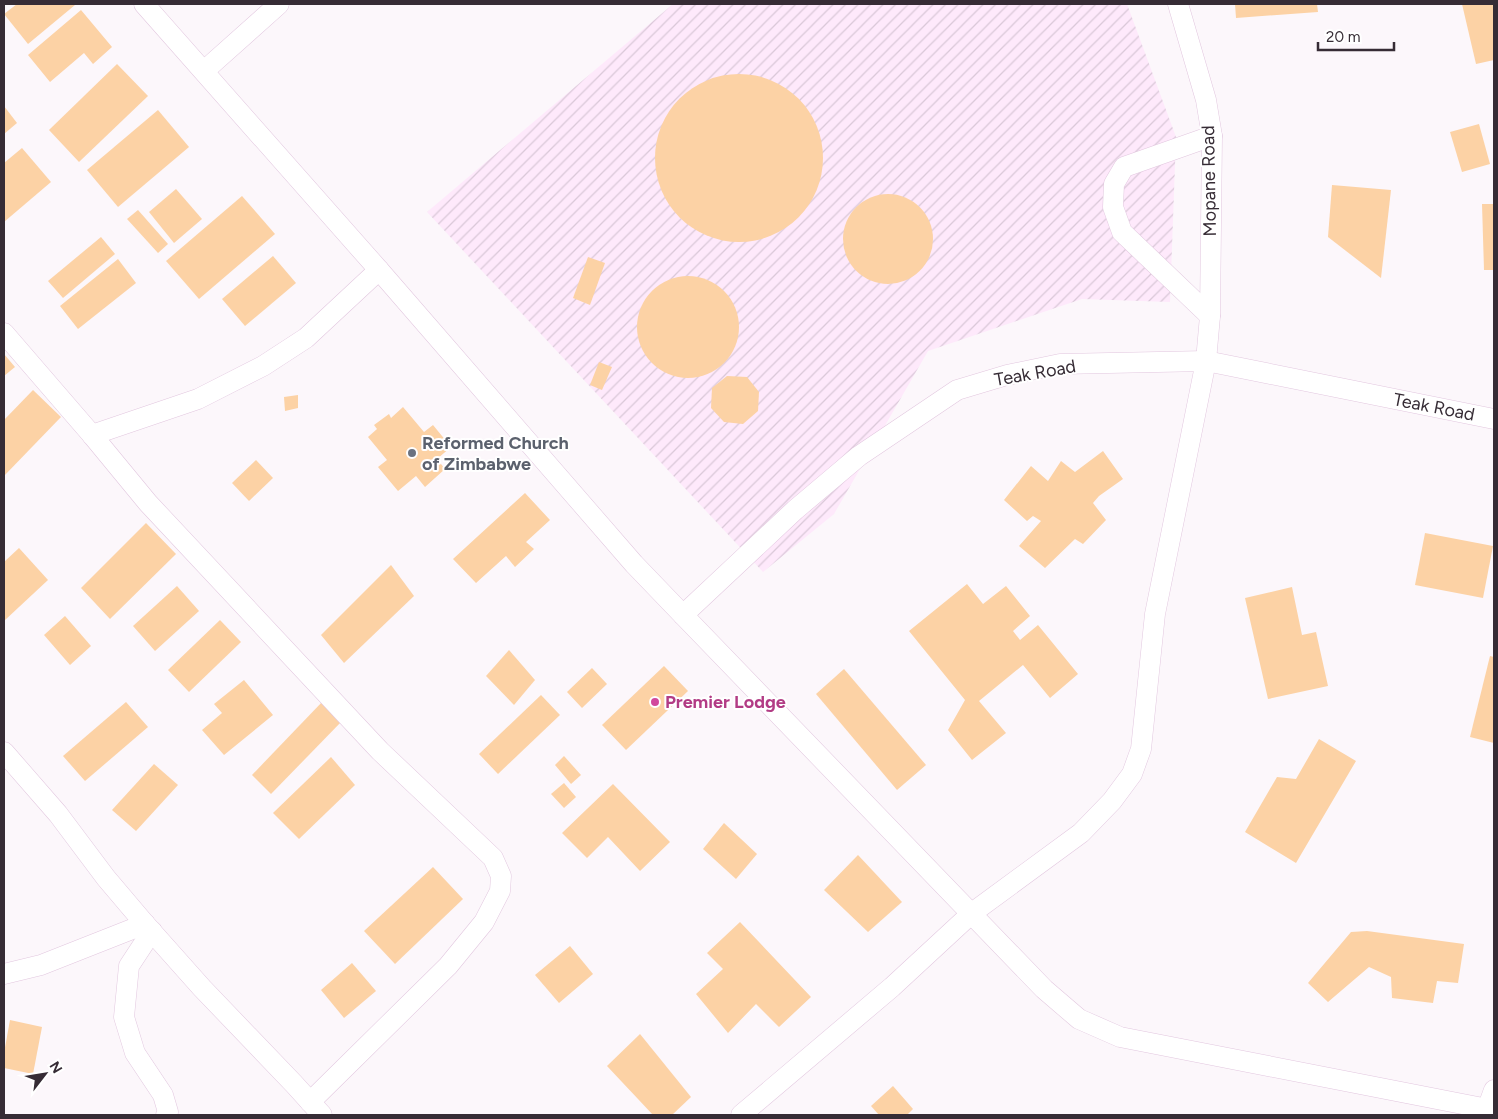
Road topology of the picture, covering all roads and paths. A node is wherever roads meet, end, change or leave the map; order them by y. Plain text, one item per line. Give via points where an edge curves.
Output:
1 (144, 4) edge
2 (279, 4) edge
3 (1178, 4) edge
4 (204, 71) junction
5 (1212, 136) junction
6 (379, 270) junction
7 (1210, 316) junction
8 (4, 333) edge
9 (1206, 361) junction
10 (1494, 419) edge
11 (92, 435) junction
12 (682, 615) junction
13 (4, 752) edge
14 (972, 913) junction
15 (148, 928) junction
16 (4, 974) edge
17 (1494, 1090) edge
18 (316, 1109) edge
19 (1486, 1112) edge
20 (166, 1115) edge
21 (740, 1115) edge

1 - 4 street
2 - 4 street
3 - 5 street, Mopane Road via 1206,100
4 - 6 street
5 - 7 street, Mopane Road
5 - 7 street via 1124,167 1114,184 1113,207 1122,232
6 - 11 street via 306,338 263,366 198,400
6 - 12 street
7 - 9 street, Mopane Road
8 - 11 street
9 - 10 street, Teak Road
9 - 12 street, Teak Road via 1060,364 958,390 859,456 795,510
9 - 14 street, Mopane Road via 1155,614 1141,748 1132,774 1112,801 1081,833
11 - 18 street via 148,503 373,744 493,858 501,876 500,891 484,922 448,966
12 - 14 street
13 - 15 street via 58,814
14 - 19 street via 1044,988 1079,1019 1120,1037
14 - 21 street, Mopane Road via 892,987
15 - 16 street via 41,965
15 - 18 street
15 - 20 street via 129,966 124,1017 135,1053 163,1095
17 - 19 street

